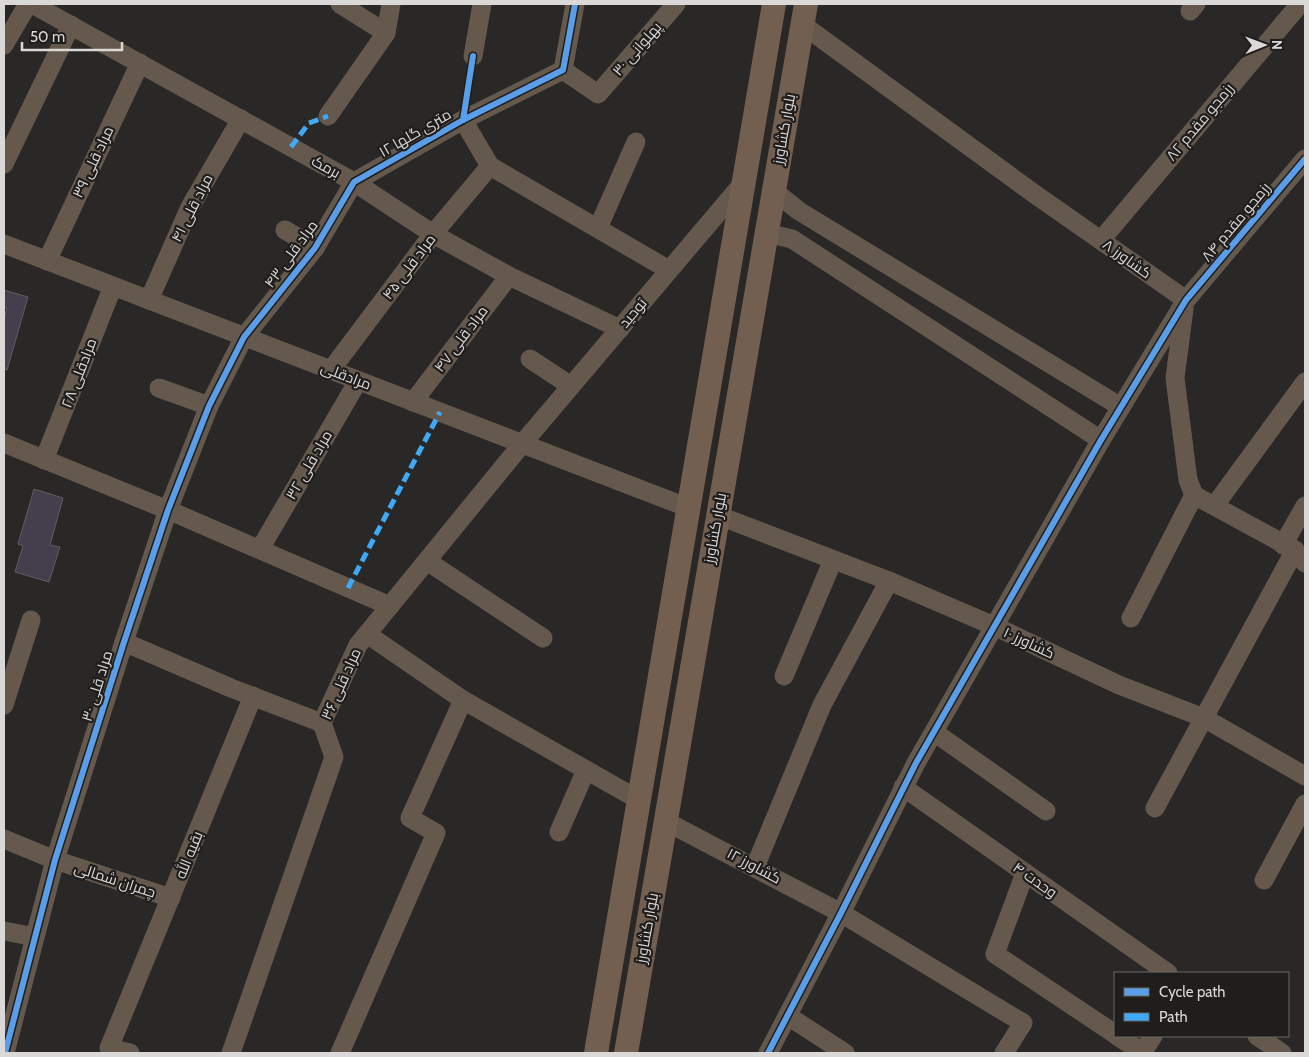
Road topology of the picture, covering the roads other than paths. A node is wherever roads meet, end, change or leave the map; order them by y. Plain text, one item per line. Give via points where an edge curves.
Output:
1 (28, 4) edge
2 (32, 4) edge
3 (340, 4) edge
4 (391, 4) edge
5 (482, 4) edge
6 (575, 4) edge
7 (676, 4) edge
8 (774, 4) edge
9 (1300, 4) edge
10 (804, 14) edge
11 (63, 15) edge
12 (386, 33) junction
13 (4, 45) edge
14 (473, 56) dead end
15 (140, 63) junction
16 (563, 70) junction
17 (328, 116) dead end
18 (241, 119) junction
19 (463, 120) junction
20 (636, 142) dead end
21 (1305, 160) edge
22 (4, 164) edge
23 (490, 166) junction
24 (354, 182) junction
25 (744, 182) junction
26 (774, 191) junction
27 (810, 218) junction
28 (598, 228) junction
29 (285, 230) dead end
30 (766, 233) junction
31 (433, 234) junction
32 (1101, 240) junction
33 (4, 244) edge
34 (800, 244) junction
35 (315, 248) junction
36 (47, 261) junction
37 (670, 270) junction
38 (509, 276) junction
39 (113, 286) junction
40 (149, 300) junction
41 (1186, 300) junction
42 (954, 306) junction
43 (620, 329) junction
44 (937, 333) junction
45 (244, 337) junction
46 (530, 359) dead end
47 (331, 370) junction
48 (358, 381) junction
49 (1305, 382) edge
50 (571, 386) junction
51 (159, 388) dead end
52 (414, 402) junction
53 (209, 406) junction
54 (1121, 407) junction
55 (1101, 440) junction
56 (4, 443) edge
57 (522, 444) junction
58 (44, 460) junction
59 (1194, 495) junction
60 (1215, 505) junction
61 (1305, 506) edge
62 (689, 508) junction
63 (168, 510) junction
64 (717, 515) junction
65 (260, 550) junction
66 (1297, 552) edge
67 (833, 560) junction
68 (427, 561) junction
69 (889, 581) junction
70 (390, 606) junction
71 (1131, 618) dead end
72 (30, 620) dead end
73 (994, 626) junction
74 (367, 634) junction
75 (543, 638) dead end
76 (124, 642) junction
77 (664, 659) junction
78 (692, 664) junction
79 (784, 676) dead end
80 (253, 696) junction
81 (463, 700) junction
82 (4, 705) edge
83 (1204, 718) junction
84 (322, 723) junction
85 (934, 732) junction
86 (586, 770) junction
87 (1305, 776) edge
88 (903, 787) junction
89 (639, 800) junction
90 (1305, 804) edge
91 (1155, 808) dead end
92 (1046, 811) dead end
93 (665, 821) junction
94 (559, 832) dead end
95 (4, 840) edge
96 (55, 860) junction
97 (756, 867) junction
98 (1025, 873) junction
99 (1264, 880) dead end
100 (171, 898) junction
101 (842, 913) junction
102 (4, 931) edge
103 (35, 937) junction
104 (1167, 972) edge
105 (11, 999) edge
106 (788, 1016) junction
107 (1114, 1034) edge
108 (1119, 1037) edge
109 (1152, 1037) edge
110 (1258, 1037) edge
111 (1278, 1052) edge
112 (5, 1053) edge
113 (130, 1053) edge
114 (231, 1053) edge
115 (340, 1053) edge
116 (596, 1053) edge
117 (626, 1053) edge
118 (768, 1053) edge
119 (845, 1053) edge
120 (1004, 1053) edge
121 (1142, 1053) edge

1 - 13 street
2 - 11 street, برمک
3 - 12 street
4 - 12 street
5 - 14 street
6 - 16 street
7 - 16 street, پهلوانی ۳۰ via 598,94
8 - 25 main road, بلوار کشاورز
9 - 32 street, رزمجو مقدم ۸۲
10 - 26 main road, بلوار کشاورز
10 - 32 street, کشاورز ۸ via 1036,196
11 - 15 street, برمک
11 - 22 street
12 - 17 street
15 - 18 street, برمک
15 - 36 street, مراد قلی ۳۹
16 - 19 street, ۱۲ متری گلها
18 - 24 street, برمک
18 - 40 street, مراد قلی ۴۱ via 190,208
19 - 23 street
19 - 24 street, ۱۲ متری گلها
20 - 28 street
21 - 41 street, رزمجو مقدم ۸۴
23 - 28 street
23 - 31 street, مراد قلی ۴۵
24 - 31 street, برمک
24 - 35 street, مراد قلی ۴۳
25 - 37 street, توحید
25 - 62 main road, بلوار کشاورز
26 - 27 street
26 - 30 main road, بلوار کشاورز
27 - 34 street
27 - 42 street
28 - 37 street
29 - 35 street
30 - 34 street
30 - 64 main road, بلوار کشاورز
31 - 38 street, برمک
31 - 47 street, مراد قلی ۴۵
32 - 41 street, کشاورز ۸
33 - 36 street, مرادقلی
34 - 44 street
35 - 45 street, مراد قلی ۴۳
36 - 39 street, مرادقلی
37 - 43 street, توحید
38 - 43 street, برمک
38 - 52 street, مراد قلی ۴۷
39 - 40 street, مرادقلی
39 - 58 street, مرادقلی ۲۸
40 - 45 street, مرادقلی
41 - 54 street, رزمجو مقدم ۸۴
41 - 59 street via 1175,378 1188,480
42 - 44 street
42 - 54 street
43 - 50 street, توحید
44 - 55 street
45 - 47 street, مرادقلی
45 - 53 street, مراد قلی ۳۰
46 - 50 street
47 - 48 street, مرادقلی
48 - 52 street, مرادقلی
48 - 65 street, مراد قلی ۳۲
49 - 60 street
50 - 57 street, توحید
51 - 53 street
52 - 57 street, مرادقلی
53 - 63 street, مراد قلی ۳۰
54 - 55 street, رزمجو مقدم ۸۴
55 - 73 street, رزمجو مقدم ۸۴
56 - 58 street
57 - 62 street, مرادقلی
57 - 68 street, مراد قلی ۳۶
58 - 63 street
59 - 60 street
59 - 71 street
60 - 66 street
61 - 66 street
62 - 77 main road, بلوار کشاورز
63 - 65 street
63 - 76 street, مراد قلی ۳۰
64 - 67 street, کشاورز ۱۰
64 - 78 main road, بلوار کشاورز
65 - 70 street
66 - 83 street
67 - 69 street, کشاورز ۱۰
67 - 79 street
68 - 70 street, مراد قلی ۳۶
68 - 75 street
69 - 73 street, کشاورز ۱۰
69 - 97 street via 822,706
70 - 74 street, مراد قلی ۳۶
72 - 82 street
73 - 83 street, کشاورز ۱۰ via 1119,685
73 - 85 street, رزمجو مقدم ۸۴
74 - 81 street
74 - 84 street, مراد قلی ۳۶ via 358,645
76 - 80 street
76 - 96 street, مراد قلی ۳۰
77 - 78 main road
77 - 89 main road, بلوار کشاورز
78 - 93 main road, بلوار کشاورز
80 - 84 street
80 - 100 street, بقیه الله
81 - 86 street
81 - 115 street via 410,818 436,833
83 - 87 street, کشاورز ۱۰
83 - 91 street
84 - 114 street, مراد قلی ۳۶ via 334,757
85 - 88 street, رزمجو مقدم ۸۴
85 - 92 street
86 - 89 street
86 - 94 street
88 - 98 street, وحدت ۴
88 - 101 street, رزمجو مقدم ۸۴
89 - 116 main road, بلوار کشاورز
90 - 99 street
93 - 97 street, کشاورز ۱۲
93 - 117 main road, بلوار کشاورز
95 - 96 street, چمران شمالی
96 - 100 street, چمران شمالی
96 - 103 street, مراد قلی ۳۰
97 - 101 street, کشاورز ۱۲
98 - 104 street, وحدت ۴
98 - 107 street via 996,954
100 - 113 street, بقیه الله via 109,1048
101 - 106 street, رزمجو مقدم ۸۴
101 - 120 street, کشاورز ۱۲ via 1023,1022
102 - 103 street
103 - 105 street, مراد قلی ۳۰
105 - 112 street, مراد قلی ۳۰
106 - 118 street, رزمجو مقدم ۸۴
106 - 119 street
108 - 121 street
109 - 121 street
110 - 111 street

